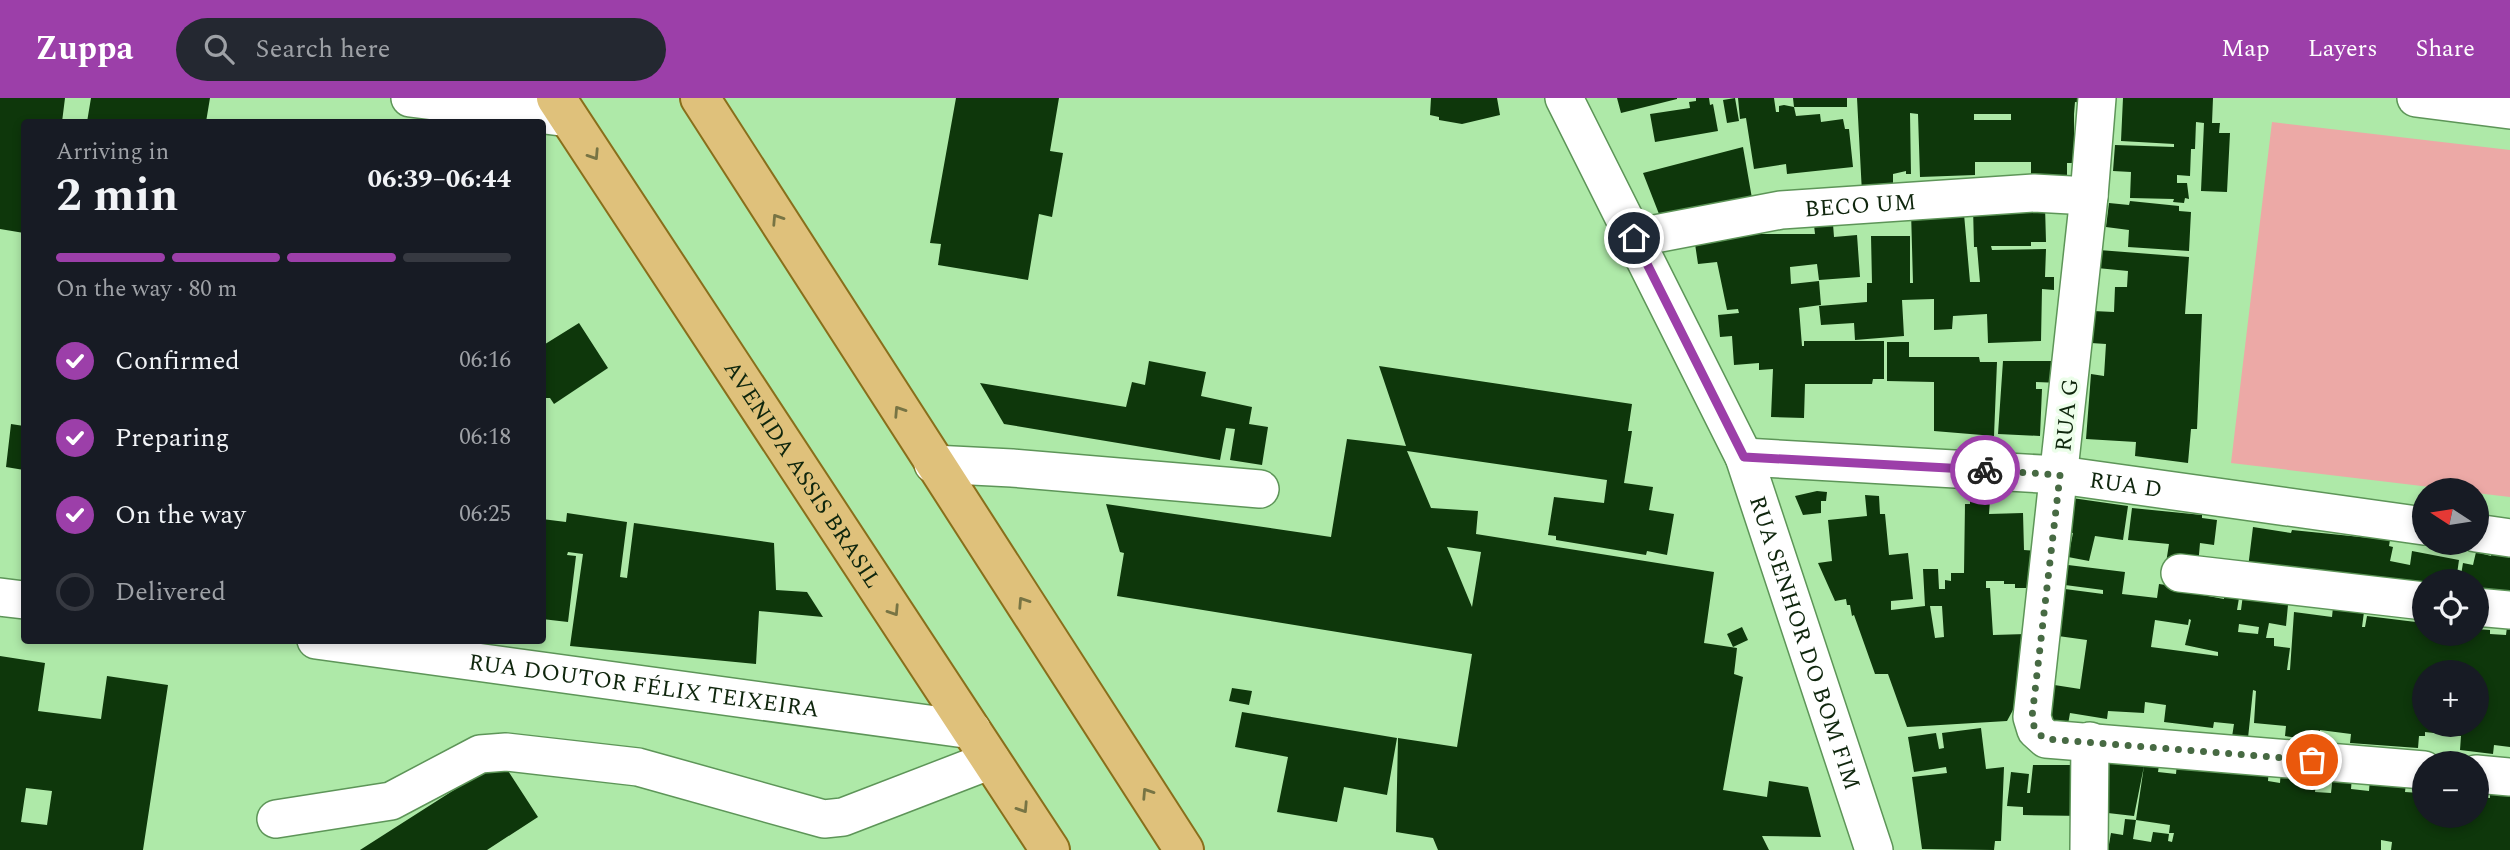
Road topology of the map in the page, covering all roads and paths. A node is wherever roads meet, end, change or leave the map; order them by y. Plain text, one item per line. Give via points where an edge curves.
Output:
1 (410, 98) edge
2 (699, 98) edge
3 (1564, 98) edge
4 (2097, 98) edge
5 (2416, 98) edge
6 (563, 108) edge
7 (2510, 110) edge
8 (2089, 196) junction
9 (1634, 238) junction
10 (1744, 457) junction
11 (933, 464) junction
12 (2060, 475) junction
13 (1260, 489) dead end
14 (2412, 524) edge
15 (2489, 535) edge
16 (2510, 538) edge
17 (2180, 573) dead end
18 (0, 597) edge
19 (21, 600) edge
20 (2412, 600) edge
21 (2489, 608) edge
22 (2510, 610) edge
23 (341, 644) edge
24 (2090, 741) junction
25 (982, 745) junction
26 (2412, 769) edge
27 (2489, 775) edge
28 (2510, 777) edge
29 (276, 819) dead end
30 (1050, 850) edge
31 (1184, 850) edge
32 (1874, 850) edge
33 (2090, 850) edge

1 - 6 street
11 -> 2 main road
3 - 9 street, RUA SENHOR DO BOM FIM
4 - 8 street, RUA G
5 - 7 street
6 -> 25 main road, AVENIDA ASSIS BRASIL
8 - 9 street, BECO UM via 2034,193 1781,210
8 - 12 street, RUA G
9 - 10 street, RUA SENHOR DO BOM FIM
10 - 12 street, RUA D
10 - 32 street, RUA SENHOR DO BOM FIM
11 - 13 street
31 -> 11 main road
12 - 14 street, RUA D
12 - 24 street, RUA G via 2032,717 2036,730 2046,739
15 - 16 street
17 - 20 street
18 - 19 street
21 - 22 street
23 - 25 street, RUA DOUTOR FÉLIX TEIXEIRA
24 - 26 street
24 - 33 street
25 - 29 street via 843,817 824,819 638,767 506,752 480,754 391,801
25 -> 30 main road, AVENIDA ASSIS BRASIL
27 - 28 street

